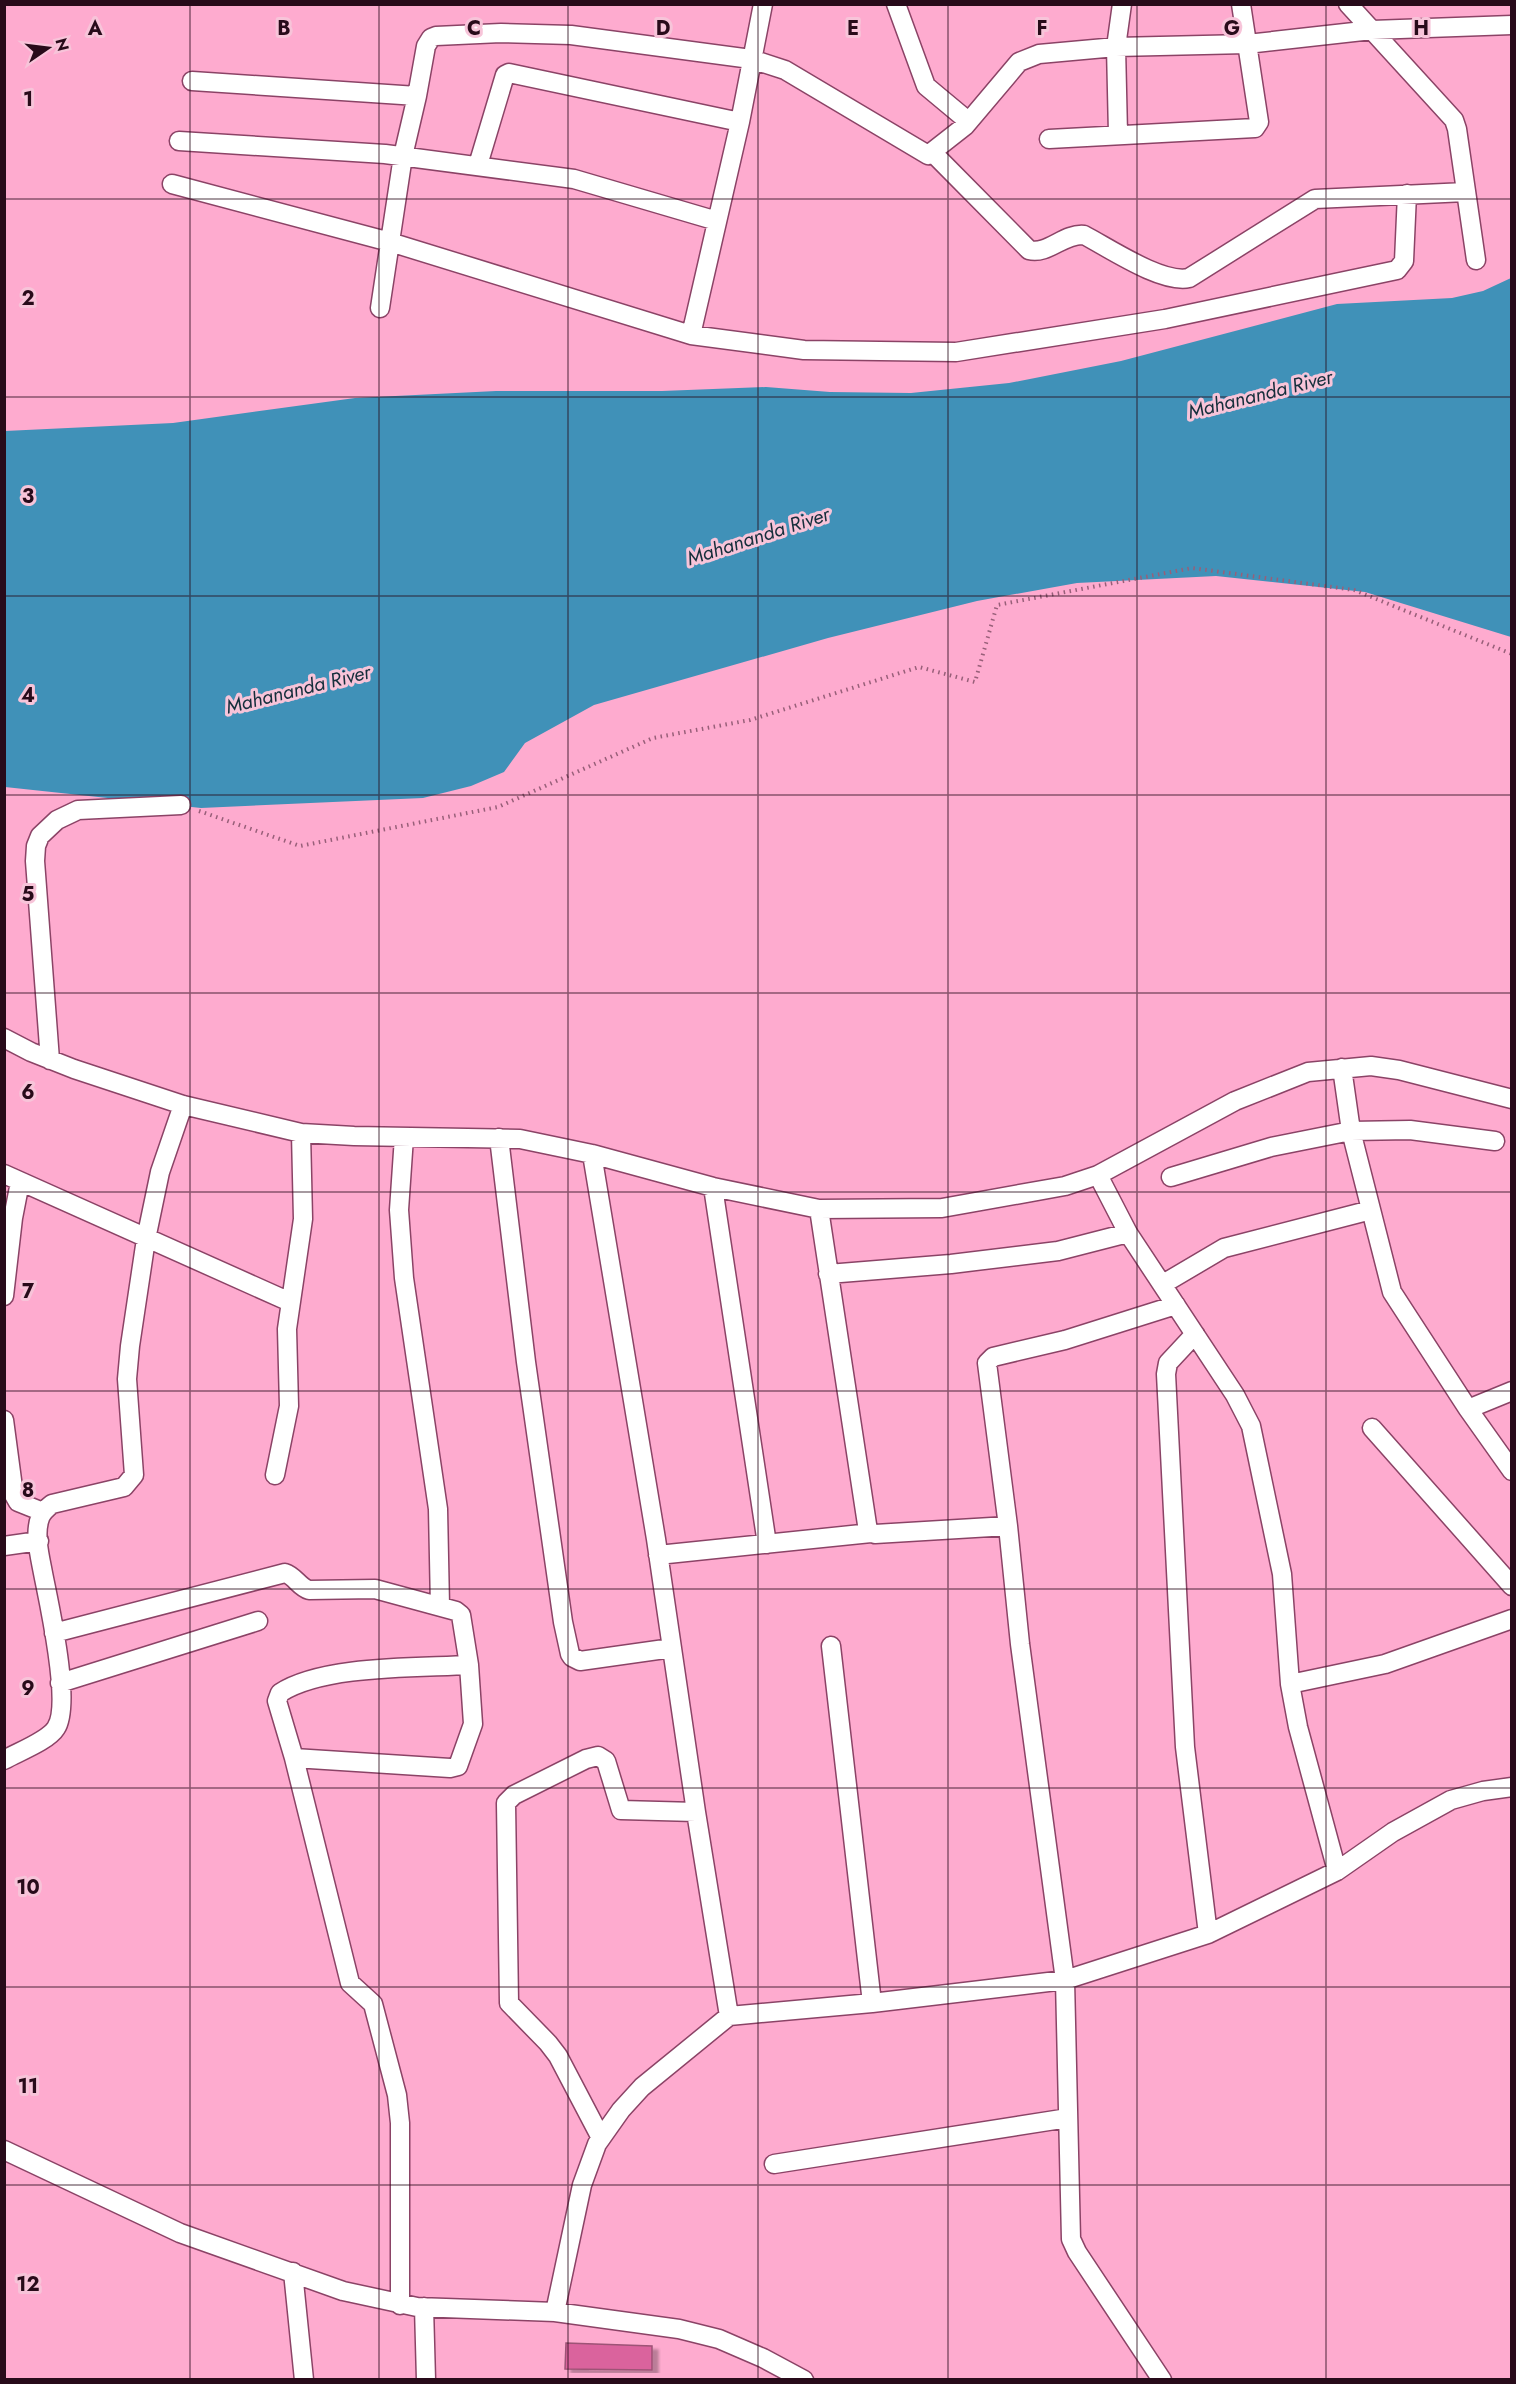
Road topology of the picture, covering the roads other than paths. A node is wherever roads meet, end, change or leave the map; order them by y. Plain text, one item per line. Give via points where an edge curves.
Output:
1 (763, 4) edge
2 (896, 4) edge
3 (1122, 4) edge
4 (1241, 4) edge
5 (1348, 4) edge
6 (1512, 25) edge
7 (1372, 30) junction
8 (1247, 44) junction
9 (1116, 47) junction
10 (751, 59) junction
11 (192, 81) dead end
12 (417, 96) junction
13 (968, 121) junction
14 (740, 122) junction
15 (1118, 134) junction
16 (1049, 139) dead end
17 (179, 141) dead end
18 (933, 153) junction
19 (403, 156) junction
20 (478, 165) junction
21 (172, 184) dead end
22 (1466, 192) junction
23 (1407, 194) junction
24 (717, 221) junction
25 (390, 242) junction
26 (1476, 260) dead end
27 (380, 308) dead end
28 (691, 335) junction
29 (181, 805) road end
30 (7, 1046) edge
31 (50, 1060) junction
32 (1342, 1068) junction
33 (1512, 1099) edge
34 (183, 1105) junction
35 (1351, 1131) junction
36 (301, 1133) junction
37 (404, 1137) junction
38 (500, 1138) junction
39 (1494, 1141) dead end
40 (592, 1154) junction
41 (1098, 1175) junction
42 (1171, 1177) dead end
43 (12, 1178) edge
44 (712, 1187) junction
45 (819, 1209) junction
46 (1371, 1210) junction
47 (1128, 1233) junction
48 (146, 1239) junction
49 (828, 1274) junction
50 (1163, 1284) junction
51 (4, 1296) edge
52 (290, 1302) junction
53 (1176, 1305) junction
54 (1195, 1334) junction
55 (1512, 1391) edge
56 (1468, 1409) junction
57 (4, 1420) edge
58 (1372, 1428) dead end
59 (1512, 1471) edge
60 (274, 1475) dead end
61 (43, 1512) junction
62 (1008, 1526) junction
63 (871, 1533) junction
64 (39, 1541) junction
65 (767, 1544) junction
66 (4, 1546) edge
67 (658, 1555) junction
68 (1512, 1586) edge
69 (440, 1606) junction
70 (1512, 1619) edge
71 (258, 1621) dead end
72 (54, 1633) junction
73 (831, 1646) dead end
74 (672, 1648) junction
75 (469, 1665) junction
76 (60, 1683) junction
77 (1290, 1684) junction
78 (294, 1758) junction
79 (4, 1760) edge
80 (1512, 1787) edge
81 (696, 1812) junction
82 (1337, 1871) junction
83 (1208, 1934) junction
84 (1065, 1980) junction
85 (872, 2003) junction
86 (729, 2016) junction
87 (1068, 2118) junction
88 (601, 2138) junction
89 (4, 2150) edge
90 (774, 2164) dead end
91 (294, 2272) junction
92 (400, 2305) junction
93 (424, 2307) junction
94 (555, 2312) junction
95 (304, 2379) edge
96 (426, 2379) edge
97 (804, 2379) edge
98 (1162, 2379) edge

1 - 10 street
2 - 13 street via 926,86
3 - 9 street
4 - 8 street
5 - 7 street
6 - 7 street
7 - 8 street
7 - 22 street via 1454,120
8 - 9 street
8 - 15 street via 1259,122 1255,128
9 - 13 street via 1028,57 1019,62
9 - 15 street
10 - 12 street via 572,36 436,36 426,46
10 - 14 street
10 - 18 street via 785,70 926,154
11 - 12 street
12 - 19 street
13 - 18 street
14 - 20 street via 509,74 505,75
14 - 24 street
15 - 16 street
17 - 19 street
18 - 23 street via 1029,250 1039,251 1072,236 1084,235 1163,277 1179,281 1315,199
19 - 20 street
19 - 25 street
20 - 24 street via 574,179
21 - 25 street
22 - 23 street
22 - 26 street
23 - 28 street via 1404,261 1397,270 1165,319 956,352 804,350
24 - 28 street
25 - 27 street
25 - 28 street
29 - 31 street via 78,810 57,820 40,836 35,861
30 - 31 street
31 - 34 street
32 - 33 street via 1400,1070
32 - 35 street
32 - 41 street via 1308,1072 1235,1101
34 - 36 street
34 - 48 street via 160,1172
35 - 39 street via 1410,1130
35 - 42 street via 1271,1147
35 - 46 street
36 - 37 street
36 - 52 street via 303,1219
37 - 38 street
37 - 69 street via 399,1210 404,1278 438,1509
38 - 40 street
38 - 74 street via 526,1362 570,1654 580,1661
40 - 44 street
40 - 67 street
41 - 45 street via 1065,1186 942,1208
41 - 47 street
43 - 48 street
43 - 51 street via 13,1218
44 - 45 street
44 - 65 street
45 - 49 street
46 - 50 street via 1224,1248
46 - 56 street via 1392,1292
47 - 49 street via 1058,1251
47 - 50 street
48 - 52 street
48 - 61 street via 128,1379 134,1475 124,1487 52,1504
49 - 63 street via 866,1525
50 - 53 street
52 - 60 street via 286,1354 289,1406
53 - 54 street
53 - 62 street via 1065,1340 990,1358 987,1363
54 - 77 street via 1251,1426 1282,1574
54 - 83 street via 1168,1363 1166,1374 1185,1747
55 - 56 street
56 - 59 street
57 - 61 street via 14,1495 18,1502
58 - 68 street
61 - 64 street via 39,1519
62 - 63 street
62 - 84 street
63 - 65 street
64 - 66 street
64 - 72 street
65 - 67 street
67 - 74 street
69 - 72 street via 375,1589 304,1589 285,1573
69 - 75 street via 461,1615
70 - 77 street via 1385,1664
71 - 76 street
72 - 76 street
73 - 85 street
74 - 81 street
75 - 78 street via 363,1670 302,1682 287,1689 277,1701
75 - 78 street via 473,1724 458,1766
76 - 79 street via 62,1707 55,1729
77 - 82 street
78 - 92 street via 350,1983 374,2004 398,2095
80 - 82 street via 1451,1800 1393,1832
81 - 86 street
81 - 88 street via 621,1810 606,1761 598,1756 514,1795 506,1803 509,2003 552,2048
82 - 83 street
83 - 84 street
84 - 85 street
84 - 87 street
85 - 86 street
86 - 88 street via 642,2087
87 - 90 street
87 - 98 street via 1071,2239
88 - 94 street via 582,2185
89 - 91 street via 180,2233
91 - 92 street via 343,2291
91 - 95 street
92 - 93 street
93 - 94 street
93 - 96 street
94 - 97 street via 679,2329 719,2339

